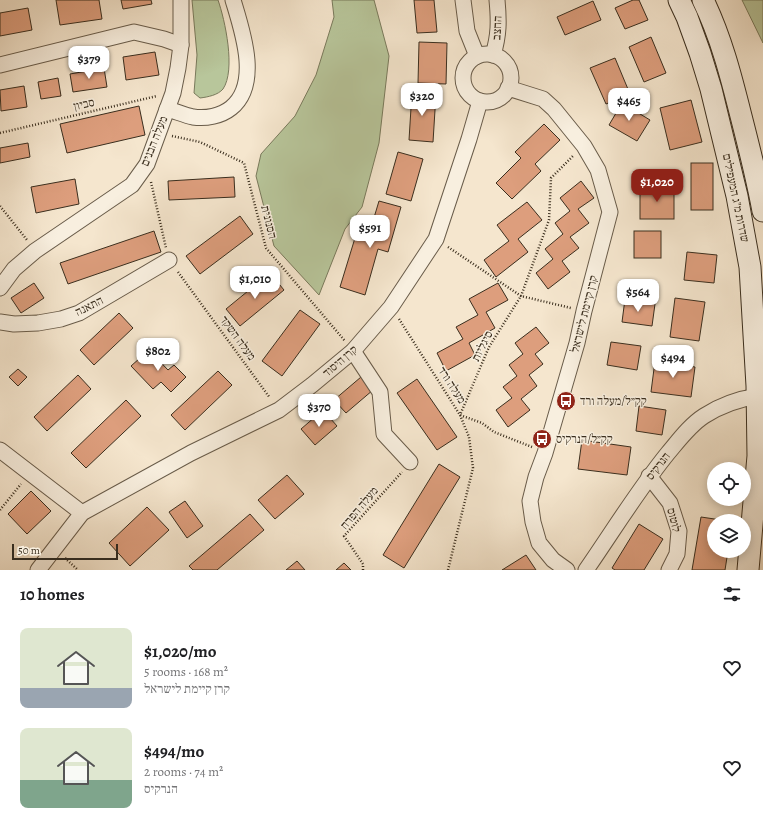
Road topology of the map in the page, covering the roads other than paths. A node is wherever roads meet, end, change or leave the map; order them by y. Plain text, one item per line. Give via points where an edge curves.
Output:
1 (181, 0) edge
2 (233, 0) edge
3 (463, 0) edge
4 (497, 0) edge
5 (678, 0) edge
6 (704, 0) edge
7 (181, 44) junction
8 (493, 55) junction
9 (477, 56) junction
10 (0, 65) edge
11 (508, 88) junction
12 (480, 101) junction
13 (167, 109) junction
14 (763, 210) edge
15 (169, 260) road end
16 (0, 288) edge
17 (0, 322) edge
18 (354, 352) junction
19 (758, 396) junction
20 (0, 450) edge
21 (410, 462) road end
22 (649, 476) junction
23 (82, 513) junction
24 (38, 570) edge
25 (567, 570) edge
26 (586, 570) edge
27 (669, 570) edge
28 (748, 570) edge

1 - 7 street, מעלה הבנים
2 - 13 street via 247,59 247,76 242,94 225,114 194,117
3 - 9 street via 467,31
4 - 8 street, החצב via 499,27
5 - 19 main road, שדרות מ"ג המעפילים via 687,17 711,89 737,196 750,267
6 - 14 main road, שדרות מ"ג המעפילים via 733,83
7 - 10 street via 134,32
7 - 13 street, מעלה הבנים via 178,68
8 - 9 street
8 - 11 street via 503,62 510,72
9 - 12 street via 465,68 463,80 467,91
11 - 12 street via 493,101
11 - 25 street, קרן קיימת לישראל via 543,99 584,146 598,170 610,212 577,343 530,501 539,543 553,560
12 - 18 street, קרן היסוד via 436,239 392,307
13 - 16 street, מעלה הבנים via 147,164 132,185 35,251 14,269
15 - 17 street, התאנה via 79,312 60,319 38,323
18 - 21 street via 380,392 384,434
18 - 23 street, קרן היסוד via 279,410 191,453
19 - 22 street, הנרקיס via 721,406 702,417 684,434
19 - 28 main road, שדרות מ"ג המעפילים via 758,456
20 - 23 street
22 - 26 street, הנרקיס
22 - 27 street, לוטוס via 670,503 679,531 677,554
23 - 24 street

